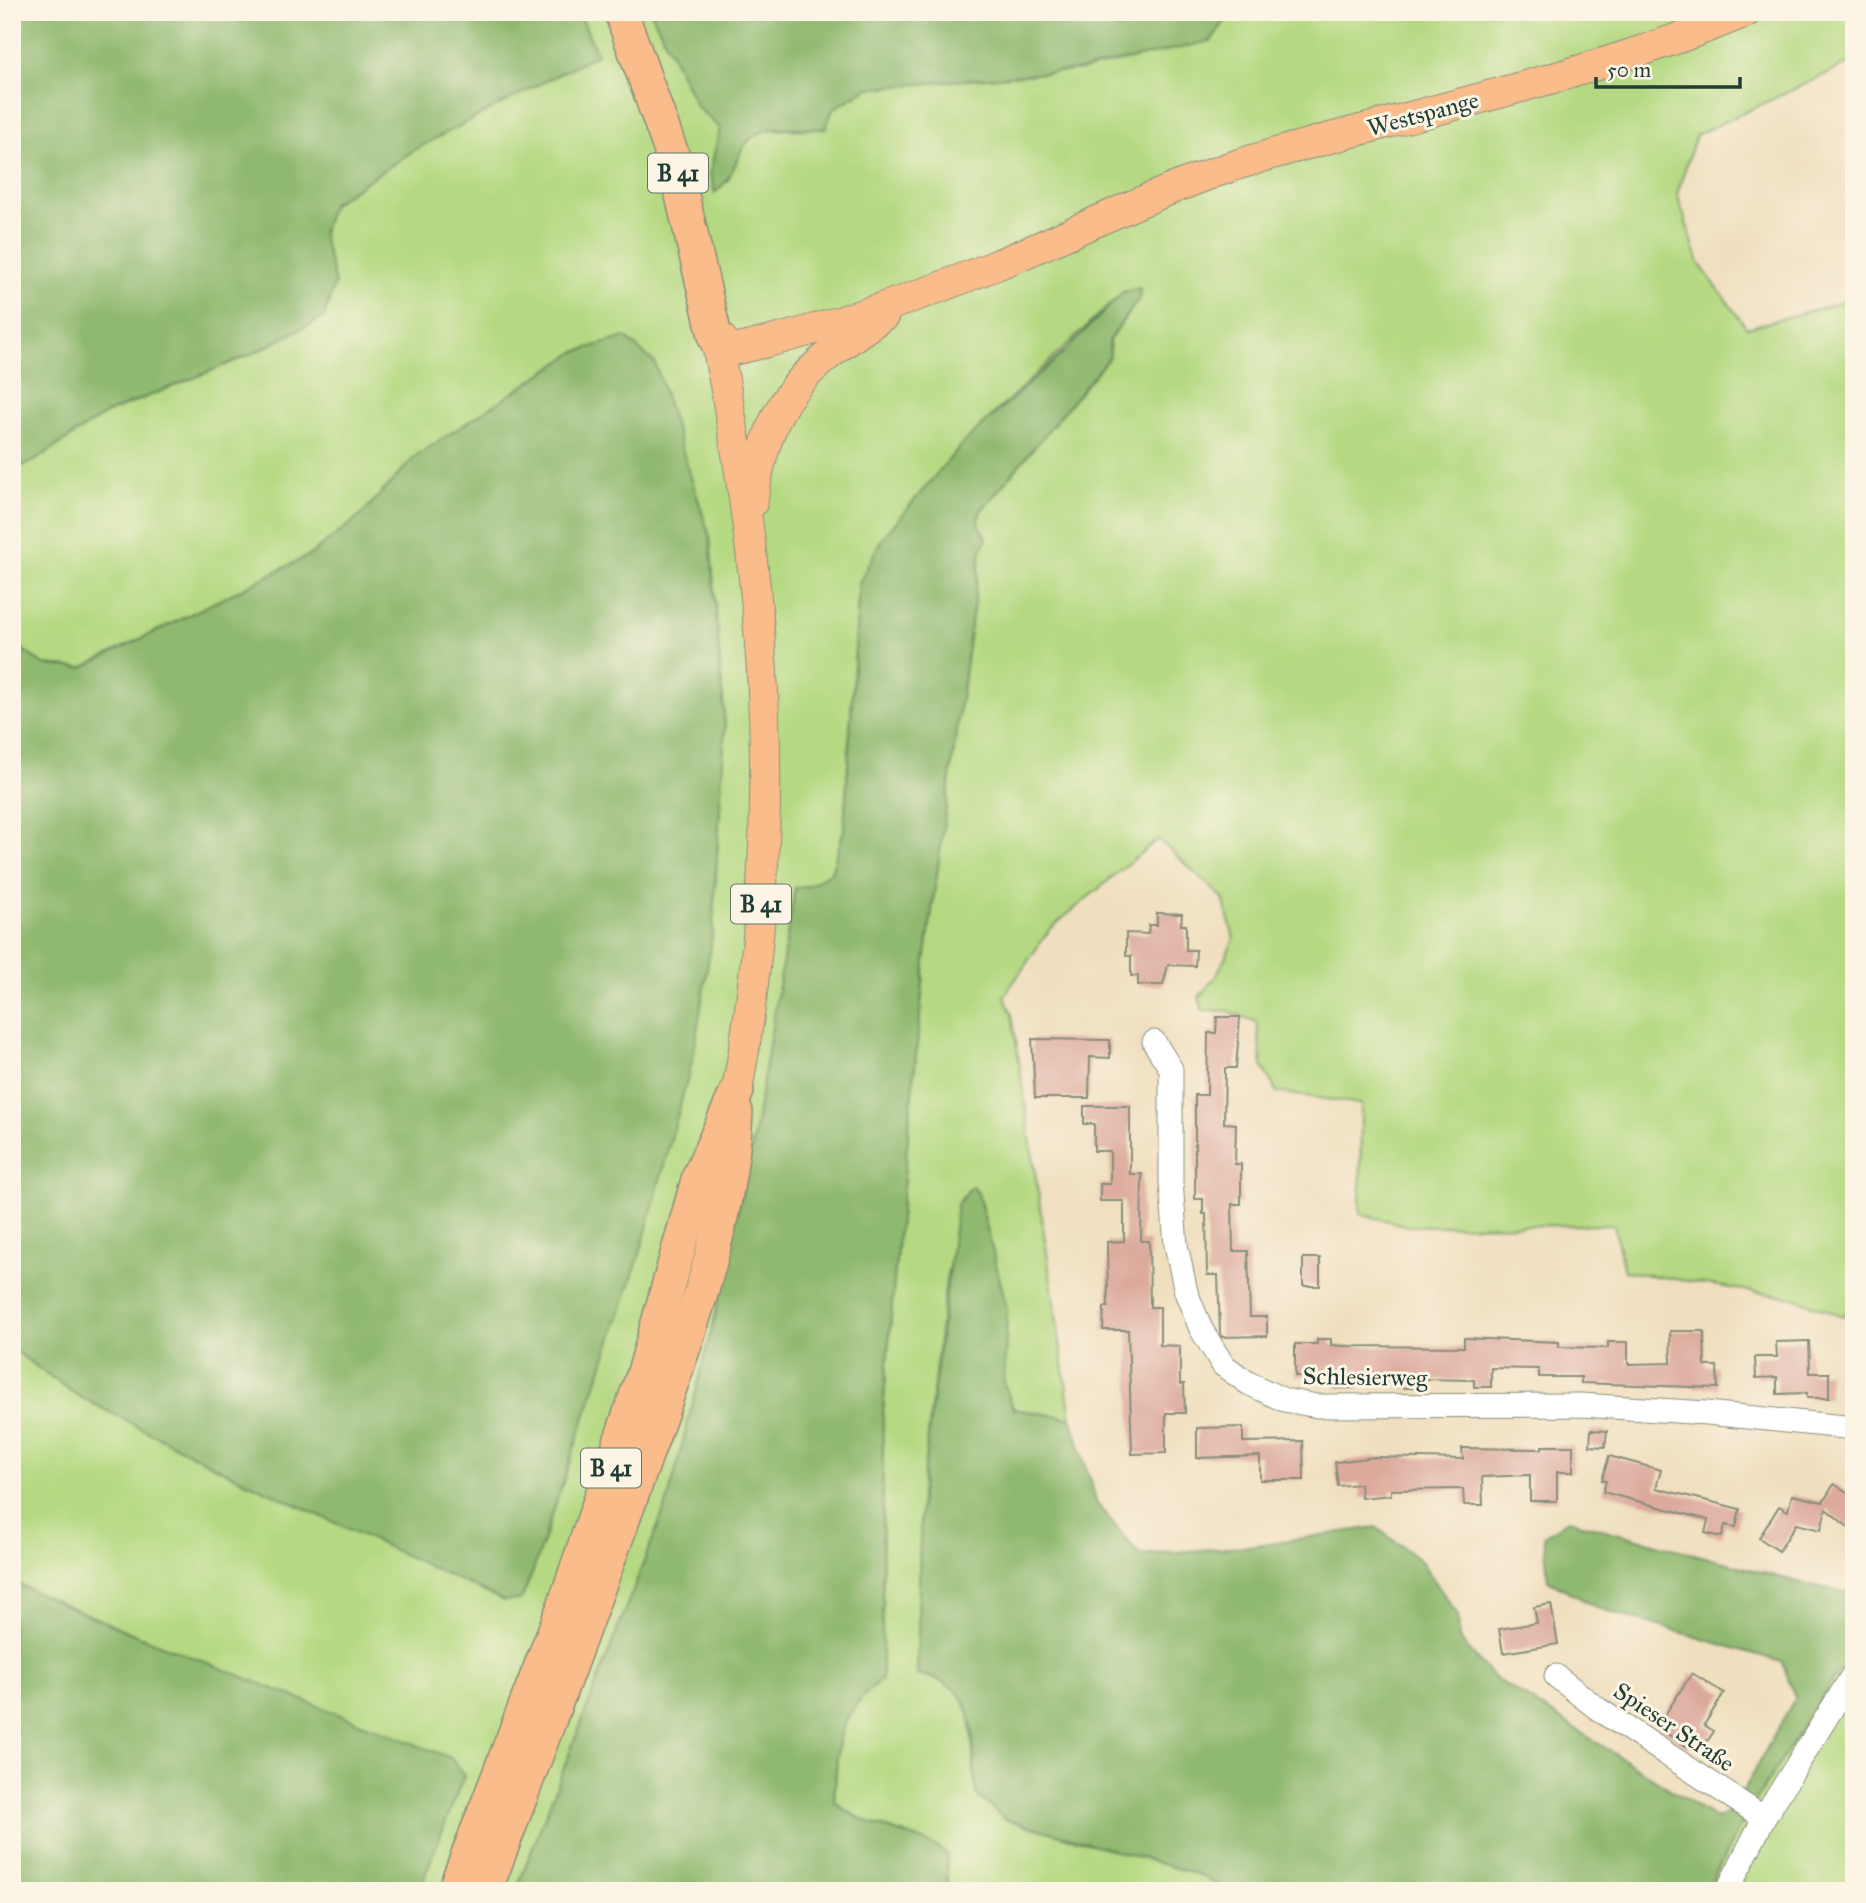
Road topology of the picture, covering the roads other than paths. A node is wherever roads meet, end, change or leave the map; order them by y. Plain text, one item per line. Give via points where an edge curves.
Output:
1 (621, 12) edge
2 (1746, 12) edge
3 (906, 300) junction
4 (717, 347) junction
5 (747, 527) junction
6 (1154, 1042) dead end
7 (737, 1091) junction
8 (1854, 1428) edge
9 (1854, 1673) edge
10 (1556, 1676) dead end
11 (1764, 1818) junction
12 (454, 1891) edge
13 (485, 1891) edge
14 (1727, 1891) edge

1 - 4 highway, B 41 via 673,157
2 - 3 main road, Westspange via 1526,86 1240,164
3 - 4 main road
3 - 5 main road via 824,357 792,389 762,447
4 - 5 main road, B 41
5 - 7 main road, B 41 via 765,685 766,798 759,942
6 - 8 street, Schlesierweg via 1171,1069 1171,1183 1186,1292 1223,1365 1248,1383 1284,1400 1317,1406 1581,1405
7 - 12 highway, B 41 via 699,1176 646,1366 564,1606
7 - 13 highway, B 41 via 722,1210 675,1375
9 - 11 street
10 - 11 street, Spieser Straße via 1598,1709
11 - 14 street

